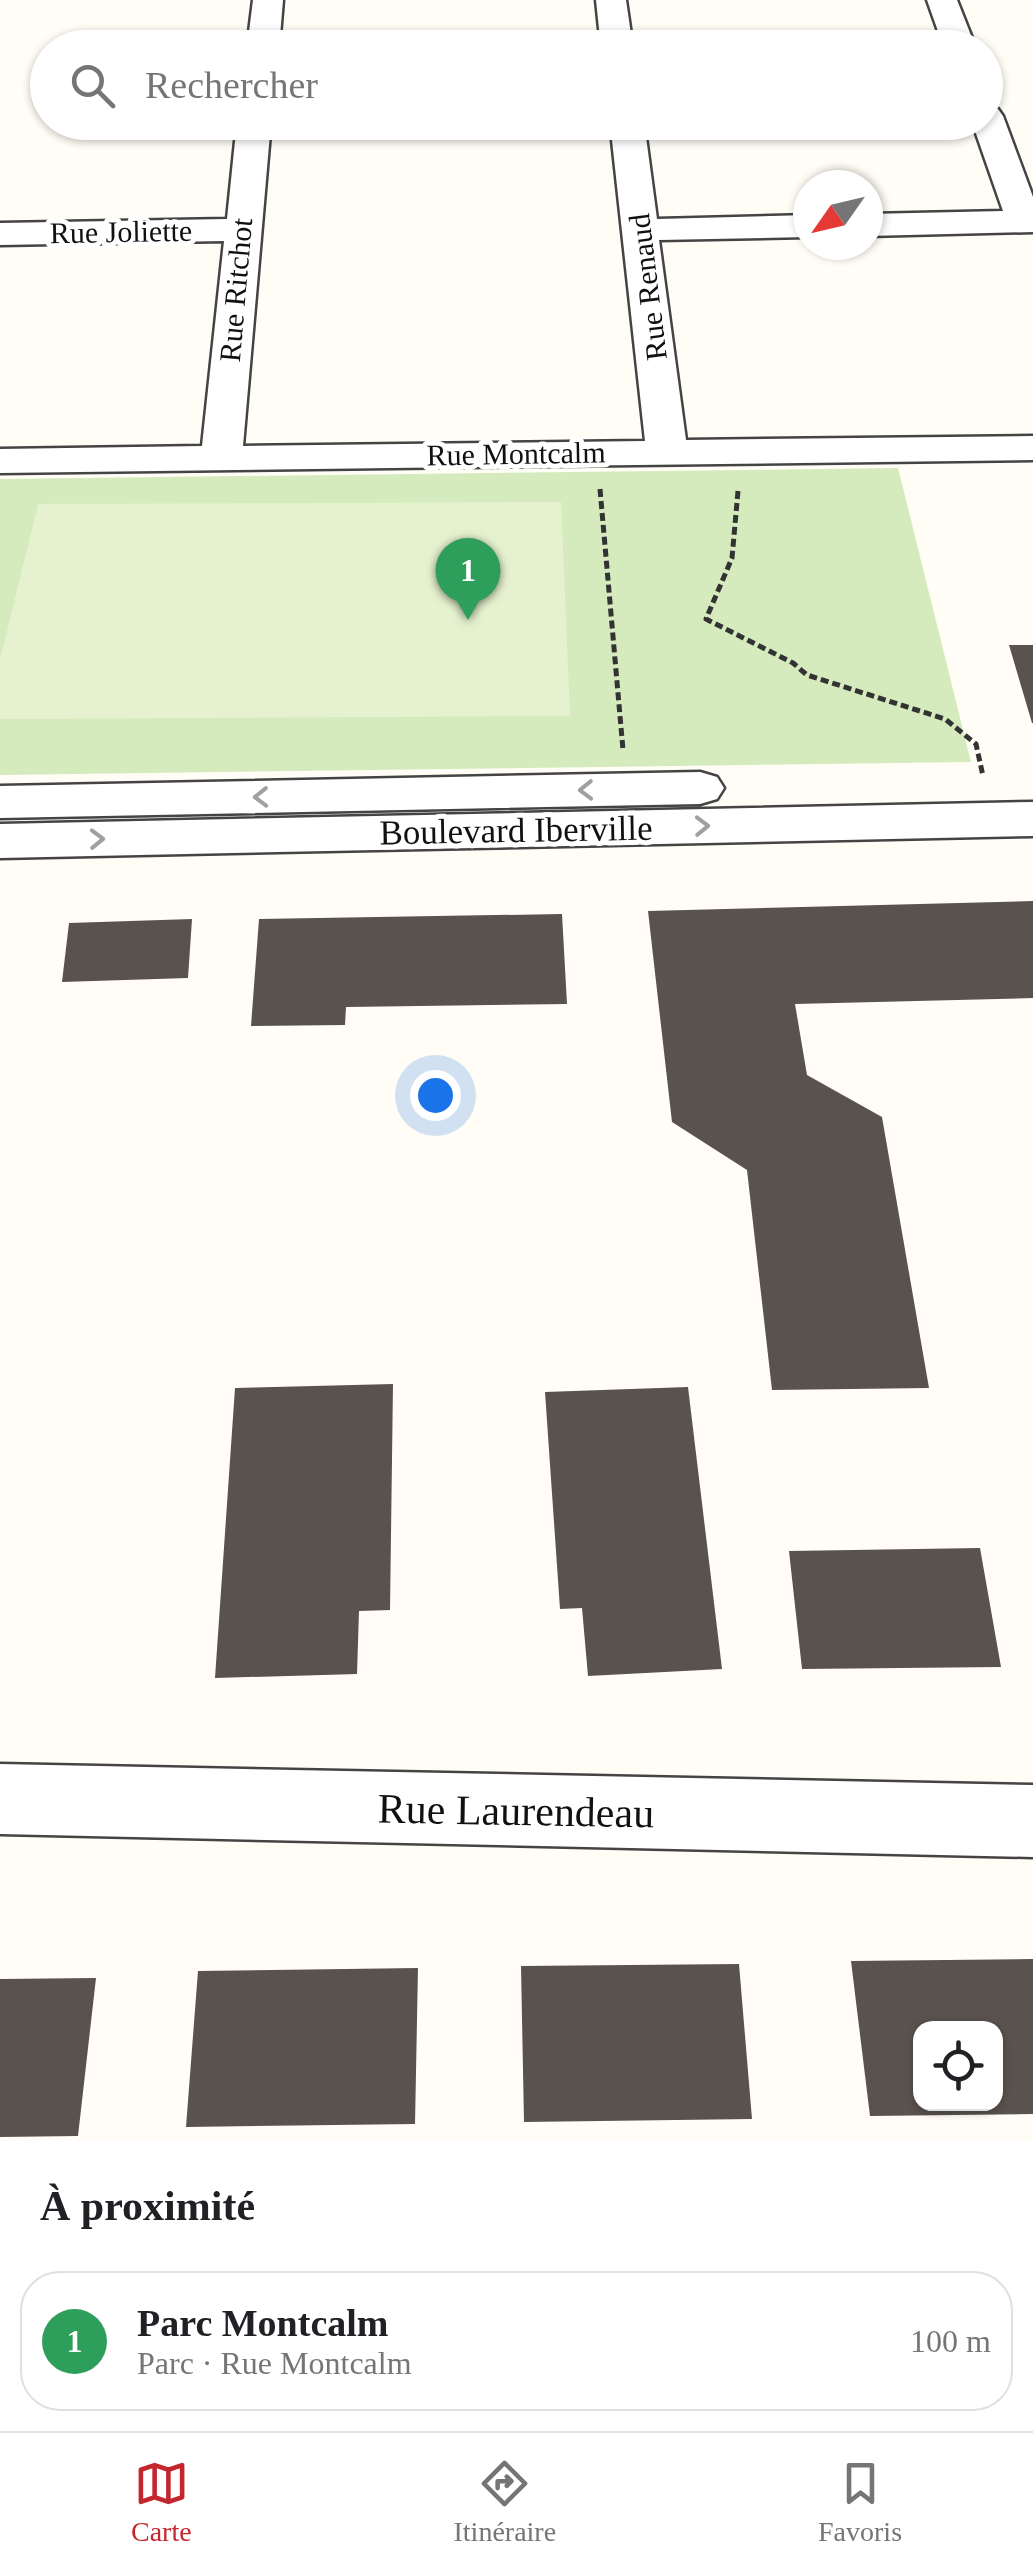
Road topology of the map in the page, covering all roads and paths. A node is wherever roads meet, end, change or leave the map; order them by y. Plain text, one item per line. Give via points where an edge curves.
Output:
1 (268, 0) edge
2 (610, 0) edge
3 (942, 0) edge
4 (264, 30) edge
5 (614, 30) edge
6 (953, 30) edge
7 (252, 140) edge
8 (629, 140) edge
9 (996, 140) edge
10 (1029, 221) edge
11 (883, 225) edge
12 (793, 226) edge
13 (242, 230) junction
14 (641, 230) junction
15 (0, 234) edge
16 (1033, 448) edge
17 (667, 452) junction
18 (742, 452) junction
19 (596, 453) junction
20 (220, 458) junction
21 (0, 461) edge
22 (1033, 781) edge
23 (984, 782) junction
24 (626, 789) junction
25 (0, 802) edge
26 (1033, 819) edge
27 (0, 841) edge
28 (0, 1799) edge
29 (1033, 1821) edge

1 - 4 street
2 - 5 street
3 - 6 street
7 - 13 street, Rue Ritchot
8 - 14 street, Rue Renaud
9 - 10 street
10 - 11 street
12 - 14 street
13 - 15 street, Rue Joliette
13 - 20 street, Rue Ritchot
14 - 17 street, Rue Renaud
16 - 18 street, Rue Montcalm
17 - 18 street, Rue Montcalm
17 - 19 street, Rue Montcalm
18 - 23 path via 732,558 706,620 807,675 945,719 976,744
19 - 20 street, Rue Montcalm
19 - 24 path
20 - 21 street, Rue Montcalm
22 - 23 street, Boulevard Iberville
23 - 24 street, Boulevard Iberville
24 -> 25 street, Boulevard Iberville
27 -> 26 street, Boulevard Iberville
28 - 29 street, Rue Laurendeau

